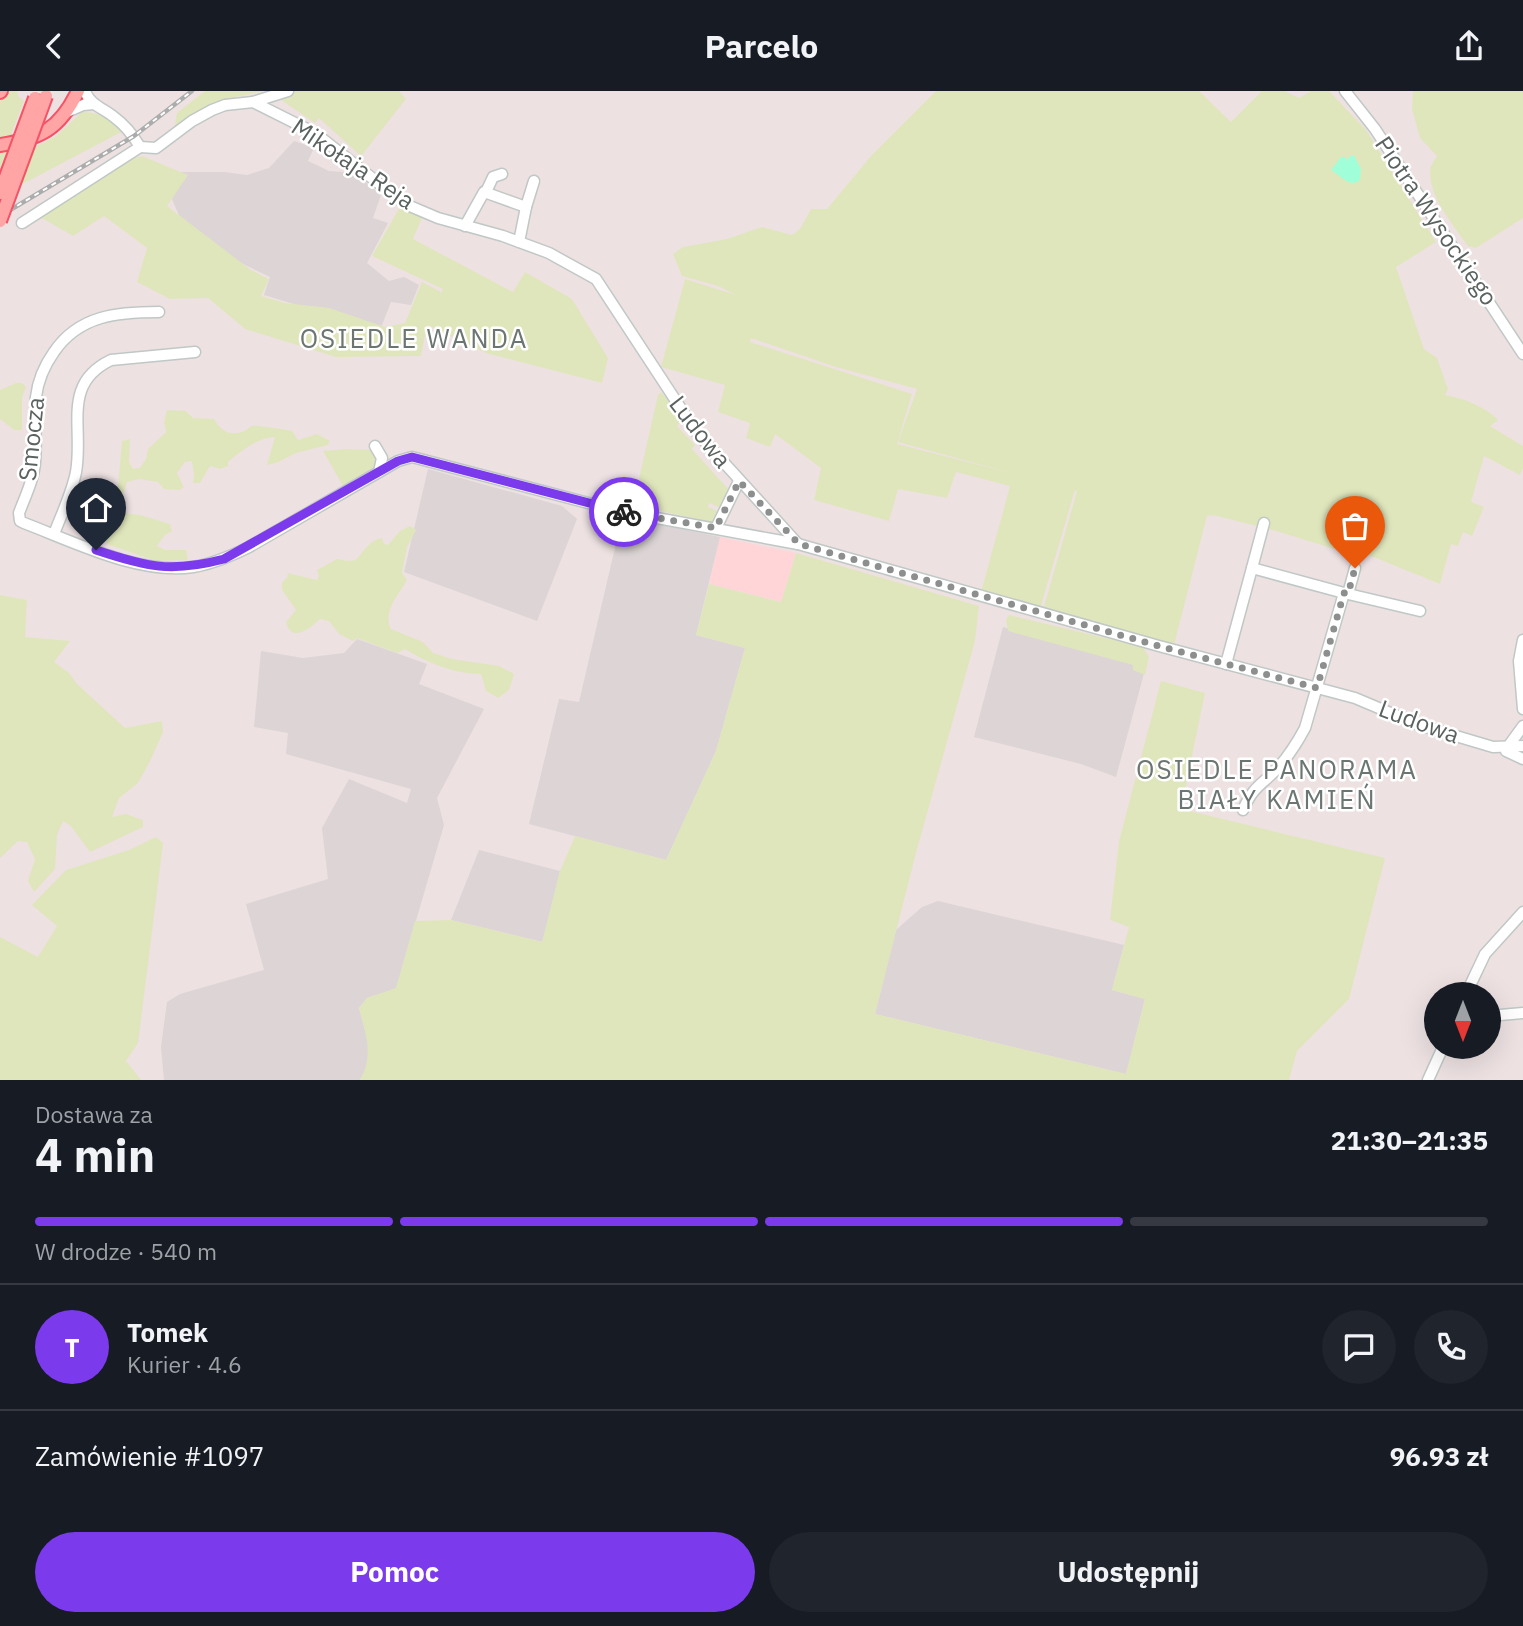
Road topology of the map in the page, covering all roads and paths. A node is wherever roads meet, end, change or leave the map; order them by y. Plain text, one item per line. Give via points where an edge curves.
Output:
1 (78, 91) edge
2 (85, 91) edge
3 (288, 91) edge
4 (1345, 91) edge
5 (42, 94) edge
6 (253, 102) junction
7 (94, 104) junction
8 (67, 112) junction
9 (0, 145) edge
10 (140, 147) junction
11 (502, 174) dead end
12 (534, 181) dead end
13 (486, 192) junction
14 (0, 193) edge
15 (526, 207) junction
16 (0, 221) edge
17 (22, 223) dead end
18 (465, 226) junction
19 (519, 242) junction
20 (159, 312) dead end
21 (195, 352) dead end
22 (1523, 353) edge
23 (662, 381) joint
24 (375, 446) dead end
25 (379, 473) junction
26 (739, 481) junction
27 (20, 521) joint
28 (1264, 523) dead end
29 (716, 528) junction
30 (54, 534) junction
31 (799, 544) junction
32 (1252, 568) junction
33 (1355, 568) dead end
34 (1346, 593) junction
35 (1420, 611) dead end
36 (1523, 640) edge
37 (1226, 664) junction
38 (1317, 688) junction
39 (1523, 709) edge
40 (1523, 726) edge
41 (1523, 746) edge
42 (1503, 748) junction
43 (1523, 759) edge
44 (1244, 810) dead end
45 (1523, 912) edge
46 (1472, 982) edge
47 (1523, 1013) edge
48 (1502, 1015) edge
49 (1437, 1059) edge
50 (1428, 1079) edge

1 - 8 main road
2 - 7 street
3 - 6 street
4 - 22 street, Piotra Wysockiego
5 - 14 main road, bridge
5 - 16 main road, bridge
6 - 10 street via 212,110 156,148
6 - 18 street, Mikołaja Reja via 315,133 405,204
7 - 8 street
7 - 10 street via 118,119
8 - 9 main road via 43,134
10 - 17 street
11 - 13 street via 492,177
12 - 15 street
13 - 15 street
13 - 18 street
15 - 19 street
18 - 19 street, Mikołaja Reja
19 - 23 street, Mikołaja Reja via 596,279
20 - 27 street, Smocza via 96,318 67,336 49,360 37,389 35,462
21 - 30 street via 111,360 86,379 77,406 76,470
23 - 26 street, Ludowa via 697,433
24 - 25 street via 382,458
25 - 29 street, Ludowa via 412,457 619,511
25 - 30 street, Ludowa via 249,547 195,566 163,568 135,563
26 - 29 street, Ludowa
26 - 31 street, Ludowa
27 - 30 street, Ludowa
28 - 32 street
29 - 31 street, Ludowa
31 - 37 street, Ludowa
32 - 34 street
32 - 37 street
33 - 34 street
34 - 35 street
34 - 38 street
36 - 39 street via 1518,661
37 - 38 street, Ludowa
38 - 42 street, Ludowa via 1419,725
38 - 44 street via 1295,748 1257,785
40 - 42 street
41 - 42 street, Ludowa
42 - 43 street
45 - 46 street via 1485,954
47 - 48 street
49 - 50 street

